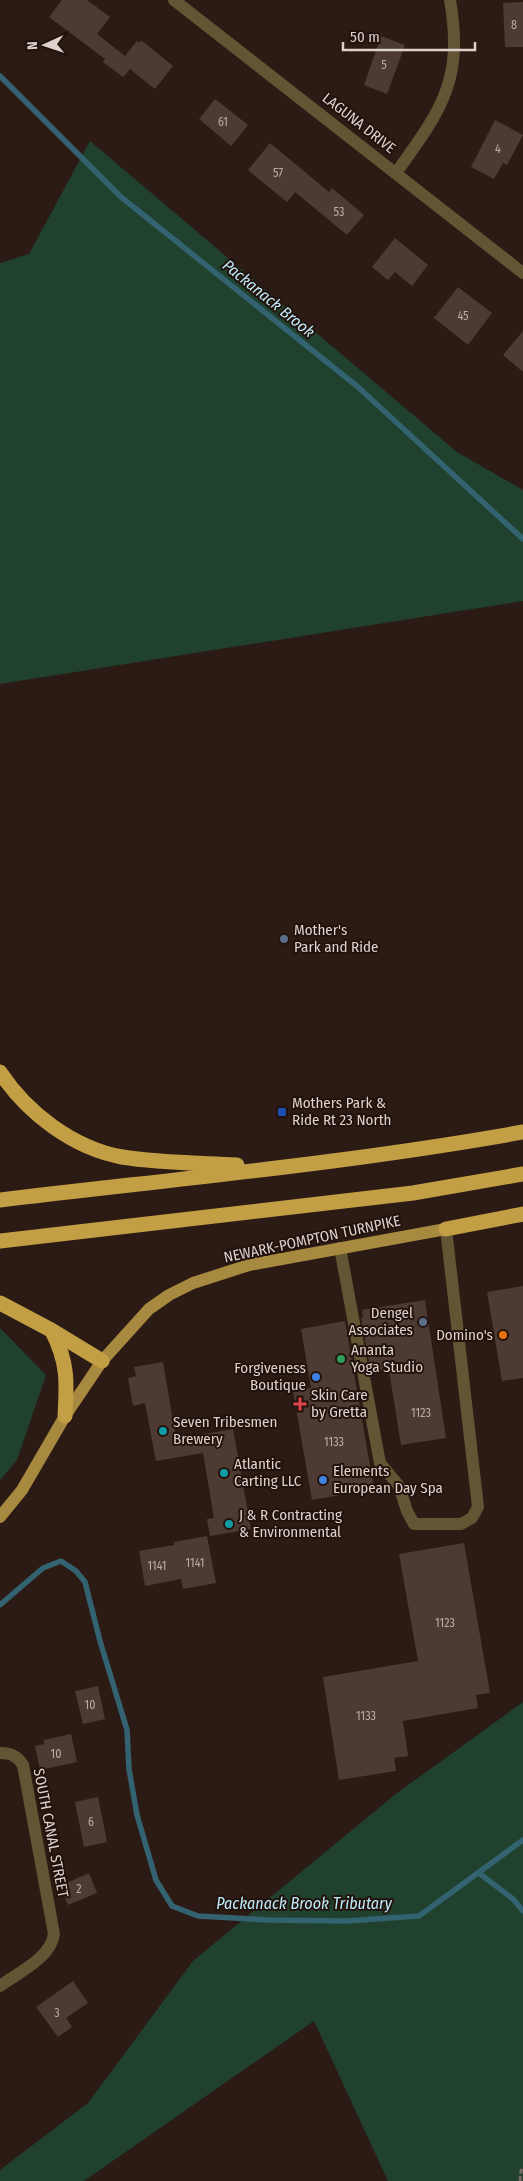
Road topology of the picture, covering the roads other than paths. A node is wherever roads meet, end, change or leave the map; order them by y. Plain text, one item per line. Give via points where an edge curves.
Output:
1 (174, 0) edge
2 (450, 0) edge
3 (396, 173) junction
4 (523, 273) edge
5 (0, 1072) edge
6 (523, 1132) edge
7 (278, 1167) junction
8 (523, 1174) edge
9 (0, 1200) edge
10 (523, 1214) edge
11 (446, 1228) junction
12 (0, 1241) edge
13 (340, 1248) junction
14 (0, 1303) edge
15 (51, 1330) junction
16 (102, 1361) junction
17 (65, 1416) junction
18 (0, 1517) edge
19 (0, 1753) edge
20 (0, 1986) edge

1 - 3 street, LAGUNA DRIVE
2 - 3 street via 455,46 444,98 432,122
3 - 4 street, LAGUNA DRIVE
5 - 7 highway via 31,1110 62,1133 98,1151 147,1160
6 - 7 highway via 408,1151
7 - 9 highway
8 - 12 highway via 413,1193
10 - 11 highway
11 - 13 main road, NEWARK-POMPTON TURNPIKE
11 - 13 street via 478,1507 472,1518 461,1524 414,1524 406,1511 399,1486 380,1463
13 - 16 main road, NEWARK-POMPTON TURNPIKE via 249,1265 193,1283 148,1309
14 - 15 highway
15 - 16 highway
15 - 17 highway via 62,1350 67,1380
16 - 17 main road, NEWARK-POMPTON TURNPIKE
17 - 18 main road, NEWARK-POMPTON TURNPIKE via 22,1490
19 - 20 street, SOUTH CANAL STREET via 19,1758 23,1765 54,1934 47,1952

